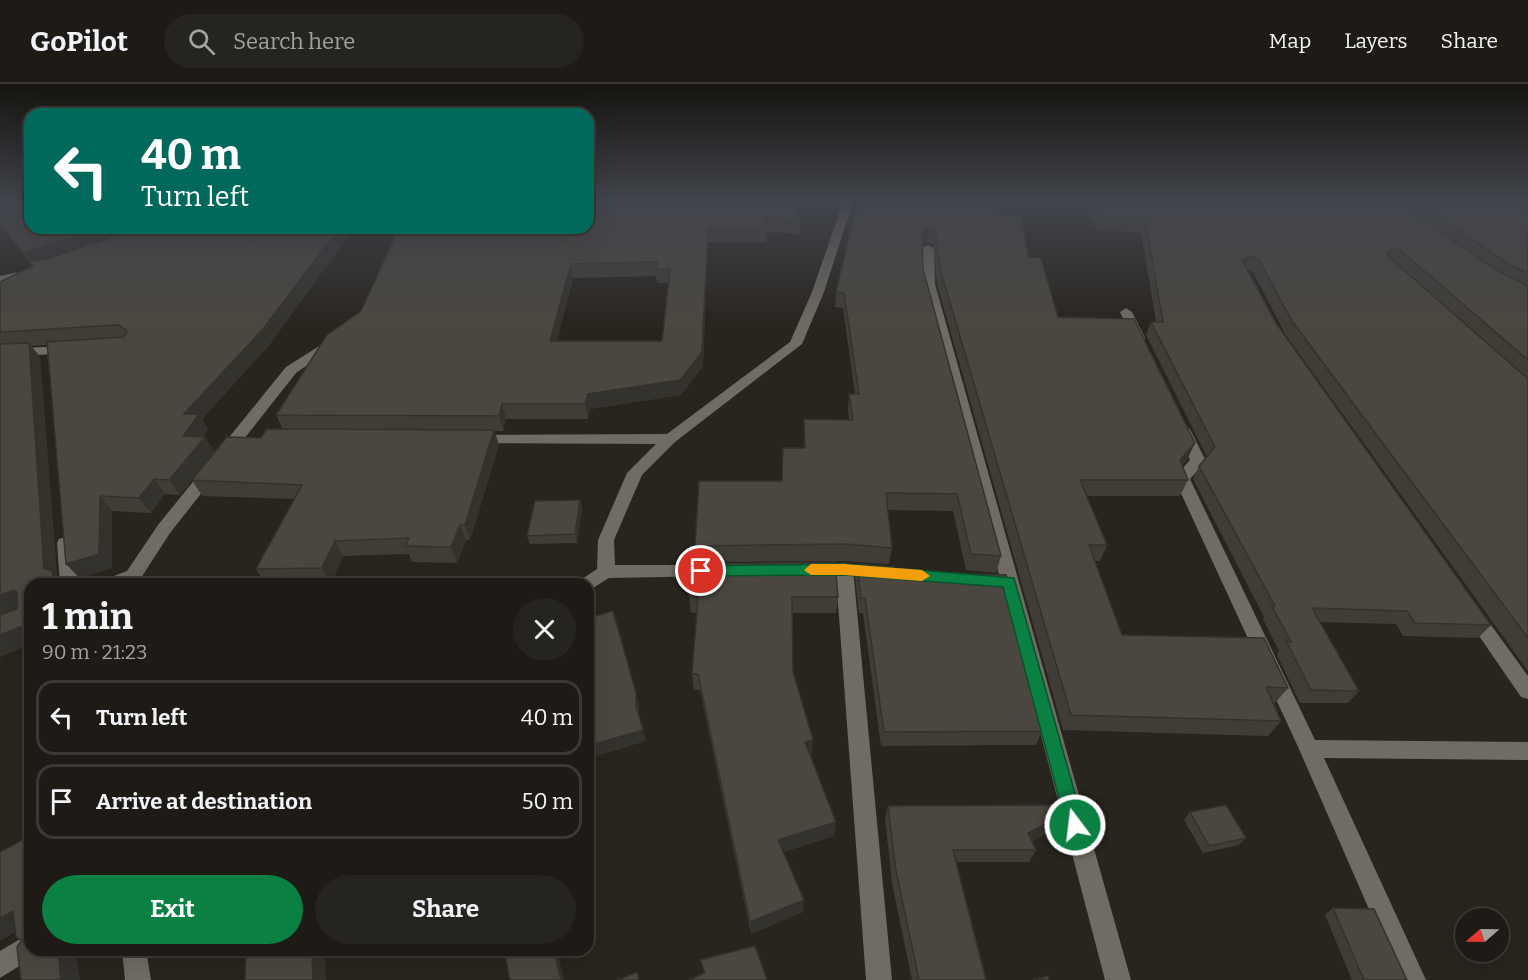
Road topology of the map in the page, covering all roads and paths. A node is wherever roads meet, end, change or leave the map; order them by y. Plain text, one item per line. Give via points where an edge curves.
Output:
1 (834, 244) edge
2 (928, 248) edge
3 (42, 270) edge
4 (0, 279) edge
5 (1126, 312) dead end
6 (344, 334) edge
7 (82, 349) edge
8 (0, 353) edge
9 (1147, 355) edge
10 (1172, 408) edge
11 (467, 438) edge
12 (670, 439) junction
13 (64, 525) edge
14 (796, 570) edge
15 (737, 571) edge
16 (606, 572) junction
17 (68, 578) edge
18 (128, 578) edge
19 (594, 580) edge
20 (1466, 603) edge
21 (1528, 690) edge
22 (1309, 749) junction
23 (1528, 751) edge
24 (24, 949) edge
25 (136, 956) edge
26 (0, 966) edge
27 (138, 980) edge
28 (879, 980) edge
29 (1118, 980) edge
30 (1413, 980) edge

1 - 12 street via 796,344
2 - 29 street via 929,284 1003,582
3 - 4 street
5 - 9 street
6 - 18 street via 291,370 245,437 164,528 133,576
7 - 8 street via 49,356
10 - 22 street via 1198,461 1182,478
11 - 12 street
12 - 16 street via 635,473 606,540
13 - 17 street
14 - 28 street via 850,570
15 - 16 street
16 - 19 street
20 - 21 street
22 - 23 street
22 - 30 street
24 - 26 street
25 - 27 street

